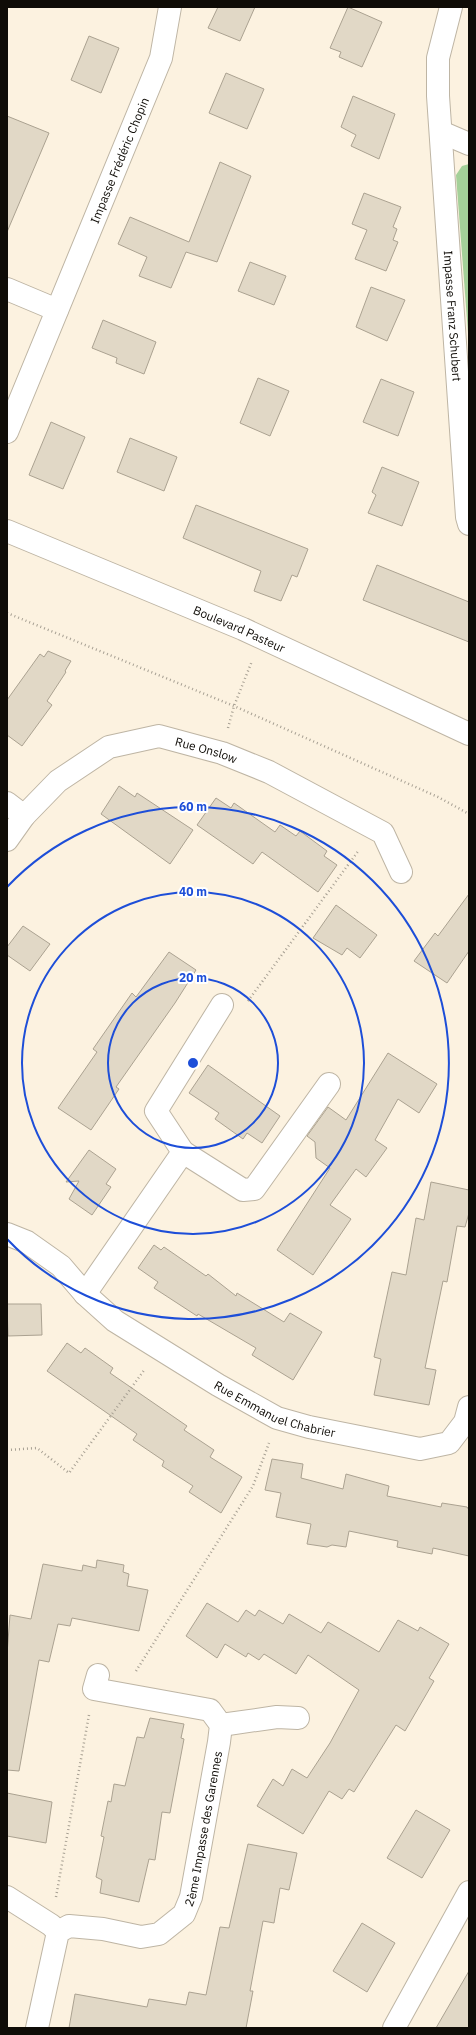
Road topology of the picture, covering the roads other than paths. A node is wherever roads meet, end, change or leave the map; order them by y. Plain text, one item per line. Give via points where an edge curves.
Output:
1 (170, 7) edge
2 (451, 7) edge
3 (441, 132) junction
4 (469, 144) edge
5 (7, 290) edge
6 (57, 310) junction
7 (7, 432) edge
8 (469, 524) edge
9 (7, 530) edge
10 (469, 734) edge
11 (7, 803) edge
12 (24, 816) junction
13 (7, 840) edge
14 (401, 872) dead end
15 (222, 1005) road end
16 (329, 1084) dead end
17 (183, 1152) junction
18 (7, 1234) edge
19 (85, 1294) junction
20 (469, 1407) edge
21 (96, 1682) road end
22 (298, 1718) dead end
23 (221, 1726) junction
24 (469, 1892) edge
25 (7, 1898) edge
26 (54, 1929) junction
27 (37, 2028) edge
28 (394, 2028) edge

1 - 6 street, Impasse Frédéric Chopin via 161,58
2 - 3 street, Impasse Franz Schubert via 438,58
3 - 4 street
3 - 8 street, Impasse Franz Schubert
5 - 6 street
6 - 7 street, Impasse Frédéric Chopin
9 - 10 street, Boulevard Pasteur via 261,639
11 - 12 street
12 - 13 street, Rue Onslow
12 - 14 street, Rue Onslow via 58,781 109,747 159,736 222,753 269,772 383,833
15 - 17 street via 156,1111
16 - 17 street via 254,1189 243,1190
17 - 19 street
18 - 19 street, Rue Emmanuel Chabrier via 27,1242 61,1266
19 - 20 street, Rue Emmanuel Chabrier via 115,1321 160,1350 278,1418 309,1427 420,1449 449,1443 465,1422
21 - 23 street via 121,1695 210,1710
22 - 23 street via 277,1717
23 - 26 street, 2ème Impasse des Garennes via 191,1897 184,1914 159,1934 140,1937 103,1929 69,1926
24 - 28 street
25 - 26 street
26 - 27 street

